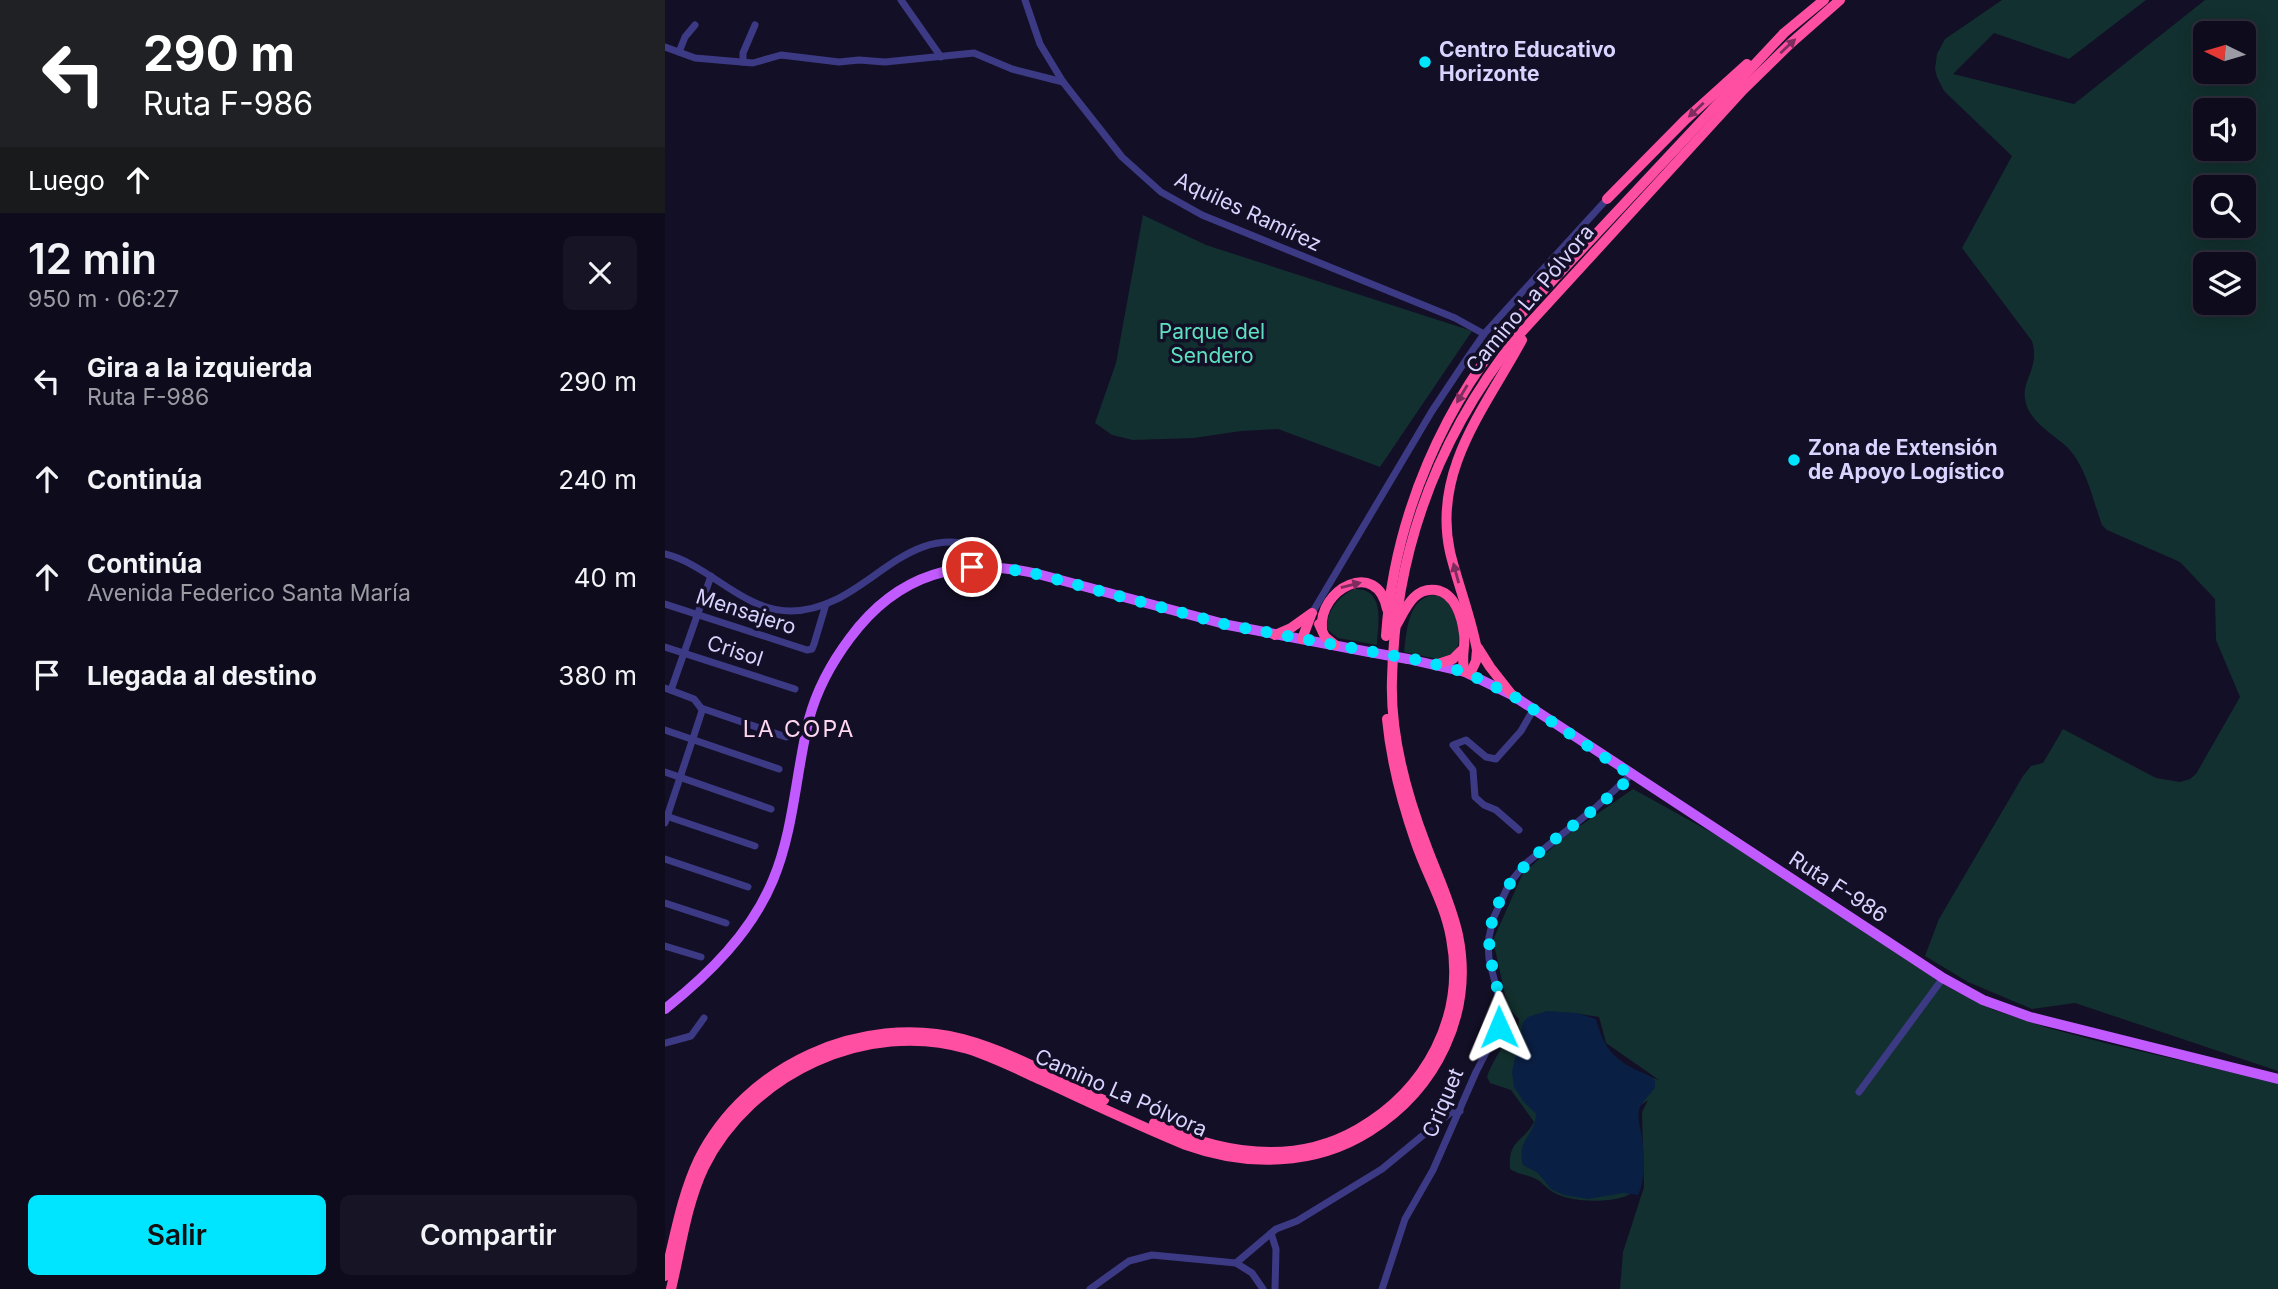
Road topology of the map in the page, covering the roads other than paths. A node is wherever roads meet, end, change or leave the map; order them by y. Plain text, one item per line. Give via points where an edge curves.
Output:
1 (901, 0) edge
2 (1025, 0) edge
3 (1824, 0) edge
4 (1840, 0) edge
5 (695, 25) dead end
6 (755, 25) dead end
7 (1784, 33) junction
8 (665, 47) edge
9 (679, 52) junction
10 (941, 57) junction
11 (743, 62) junction
12 (1063, 82) junction
13 (1607, 200) joint
14 (1532, 320) junction
15 (1484, 334) junction
16 (665, 554) edge
17 (993, 567) junction
18 (711, 576) junction
19 (665, 604) edge
20 (826, 604) junction
21 (698, 615) junction
22 (1387, 615) junction
23 (1315, 616) junction
24 (1394, 629) junction
25 (1275, 635) junction
26 (1302, 639) junction
27 (1474, 639) junction
28 (1335, 645) junction
29 (665, 647) edge
30 (1462, 650) junction
31 (684, 653) junction
32 (1438, 664) junction
33 (1467, 673) junction
34 (668, 689) edge
35 (795, 689) dead end
36 (1512, 695) junction
37 (701, 708) junction
38 (1533, 710) junction
39 (665, 730) edge
40 (786, 737) dead end
41 (693, 739) junction
42 (779, 769) dead end
43 (665, 772) edge
44 (1631, 775) junction
45 (681, 778) junction
46 (771, 809) dead end
47 (666, 819) edge
48 (1520, 830) dead end
49 (755, 846) dead end
50 (665, 859) edge
51 (748, 887) dead end
52 (665, 903) edge
53 (726, 923) dead end
54 (665, 946) edge
55 (701, 957) dead end
56 (1943, 978) junction
57 (665, 1009) edge
58 (704, 1018) dead end
59 (665, 1043) edge
60 (2278, 1079) edge
61 (1859, 1092) dead end
62 (1460, 1111) junction
63 (1271, 1233) junction
64 (669, 1240) edge
65 (1236, 1263) junction
66 (665, 1276) edge
67 (671, 1289) edge
68 (1090, 1289) edge
69 (1263, 1289) edge
70 (1275, 1289) edge
71 (1382, 1289) edge

1 - 10 street
2 - 12 street, Aquiles Ramírez via 1040,44
3 - 7 highway, Camino La Pólvora
14 -> 4 highway, Camino La Pólvora via 1743,90
5 - 9 street
6 - 11 street
7 -> 13 highway via 1693,112
7 -> 22 highway, Camino La Pólvora via 1504,333 1475,374 1449,417 1420,482 1400,548
8 - 9 street
9 - 11 street
10 - 11 street via 839,62 786,55 759,63
10 - 12 street via 974,53
12 - 15 street, Aquiles Ramírez via 1130,166 1174,201
13 - 15 street
14 - 24 highway, Camino La Pólvora via 1479,390 1436,468 1409,547
27 -> 14 highway via 1450,551 1450,484 1465,438
15 - 23 street via 1432,411
16 - 18 street via 686,560
17 - 20 street via 982,548 939,541 914,549
17 - 25 main road, Ruta F-986 via 1038,574
17 - 57 main road, Ruta F-986 via 939,573 900,589 883,601 844,646 813,706 782,851 768,891 720,960
18 - 20 street via 750,601 775,609 802,610
18 - 21 street
19 - 21 street, Mensajero
20 - 21 street, Mensajero via 812,649 807,650
21 - 31 street
23 -> 22 highway via 1340,588 1360,582 1380,591
22 - 64 highway, Camino La Pólvora via 1389,737 1413,833 1448,924 1454,972 1451,1007 1438,1047 1394,1104 1352,1132 1318,1146 1243,1151 1183,1136 977,1044 929,1033 867,1036 801,1058 771,1076 738,1105 700,1158
23 - 25 highway
23 - 26 highway
23 - 28 highway
24 - 30 highway via 1413,597 1427,590 1442,592 1453,600 1460,617
24 - 67 highway, Camino La Pólvora via 1391,684 1399,751 1420,829 1451,909 1462,973 1458,1010 1447,1044 1427,1079 1402,1107 1364,1135 1327,1151 1284,1159 1249,1159 1178,1142 966,1049 912,1041 850,1049 820,1059 781,1081 725,1134 694,1192
25 - 26 main road, Ruta F-986
26 - 28 main road, Ruta F-986
27 - 33 highway via 1477,655
27 - 36 highway
28 - 32 main road, Ruta F-986, bridge
29 - 31 street, Crisol
30 - 32 highway
30 - 33 highway
31 - 34 street
31 - 35 street, Crisol
32 - 33 main road, Ruta F-986
33 - 36 main road, Ruta F-986
34 - 37 street via 694,699
36 - 38 main road, Ruta F-986
37 - 40 street
37 - 41 street
38 - 44 main road, Ruta F-986
38 - 48 street via 1496,759 1486,757 1466,740 1453,745 1473,770 1475,797
39 - 41 street
41 - 42 street
41 - 45 street
43 - 45 street
44 - 56 main road, Ruta F-986
44 - 62 street, Criquet via 1525,864 1509,884 1488,942 1501,1006 1499,1027
45 - 46 street
45 - 47 street
47 - 49 street
50 - 51 street
52 - 53 street
54 - 55 street
56 - 60 main road, Ruta F-986 via 1983,1000 2030,1017
56 - 61 street
58 - 59 street via 691,1036
62 - 63 street via 1381,1169
62 - 71 street, Criquet via 1405,1219
63 - 65 street
63 - 70 street via 1276,1250
64 - 66 highway, Camino La Pólvora
65 - 68 street via 1152,1255 1129,1261
65 - 69 street via 1252,1273

